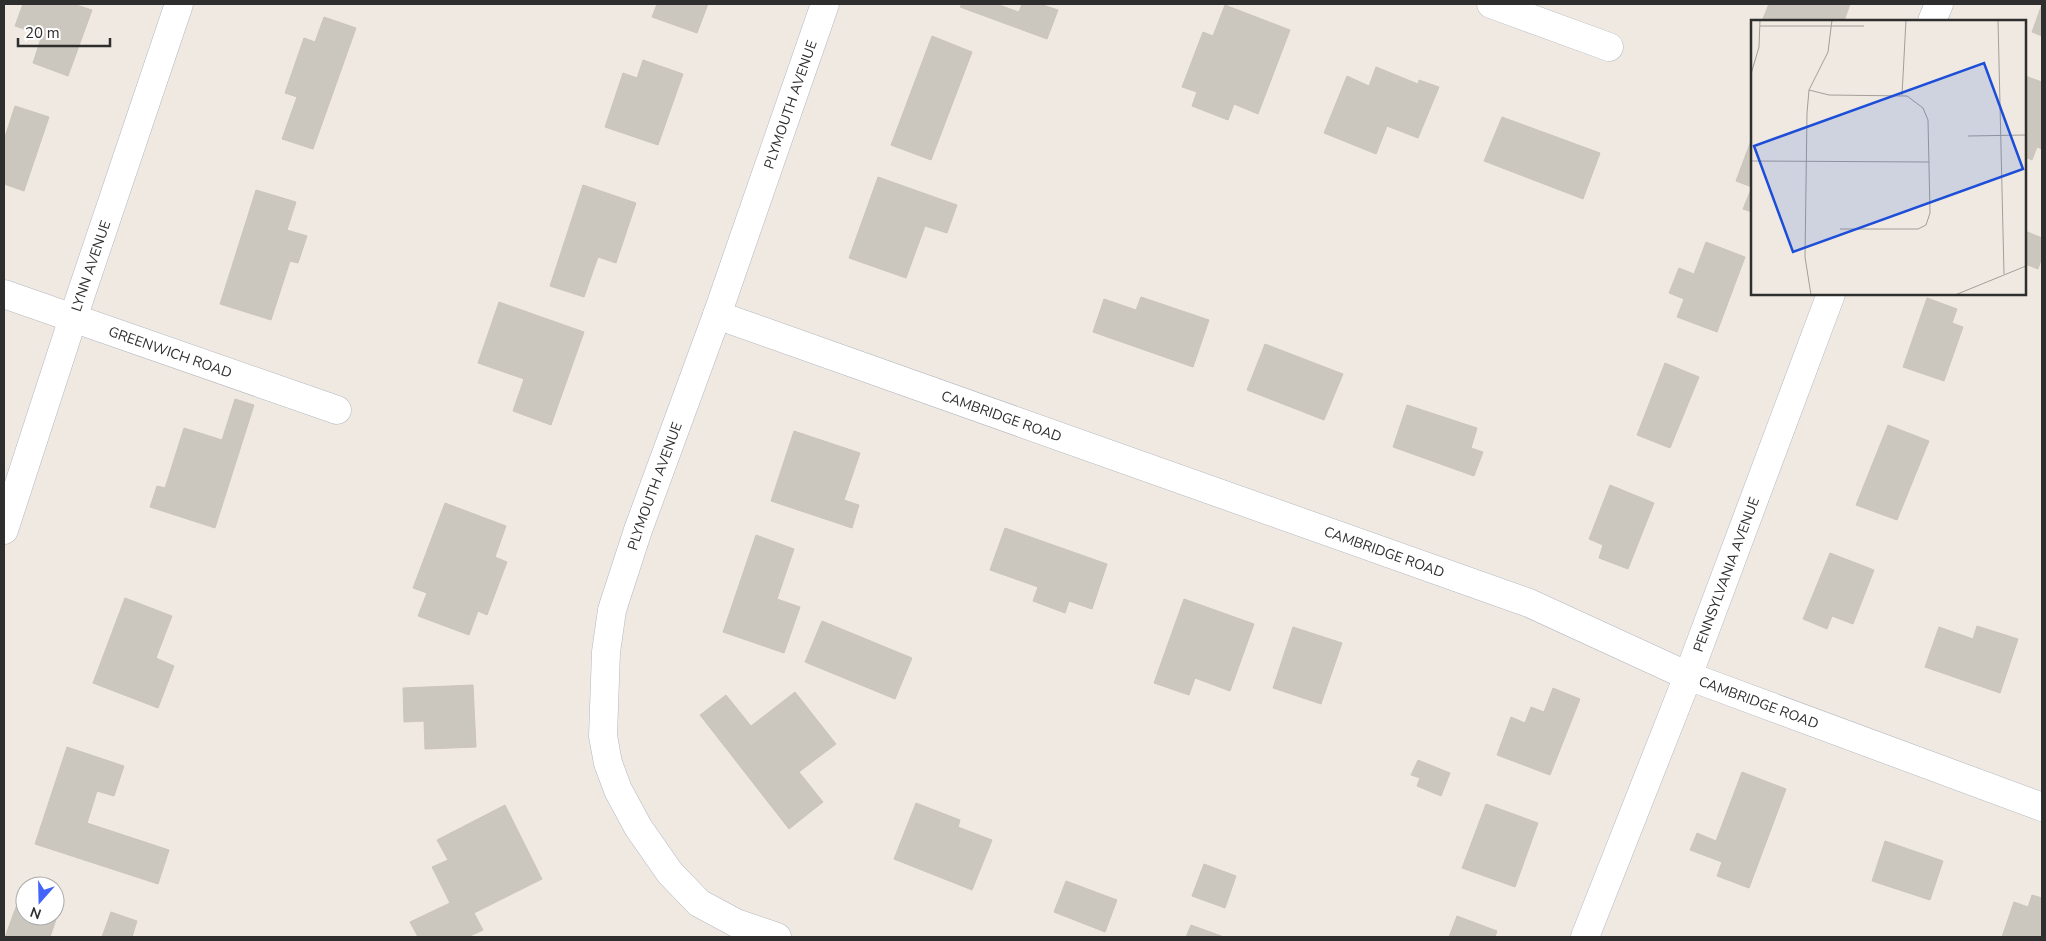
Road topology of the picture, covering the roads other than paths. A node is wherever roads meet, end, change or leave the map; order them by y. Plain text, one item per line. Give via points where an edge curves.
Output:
1 (179, 4) edge
2 (825, 4) edge
3 (1491, 4) edge
4 (1939, 4) edge
5 (1932, 20) edge
6 (1609, 47) dead end
7 (4, 294) edge
8 (1831, 295) edge
9 (717, 315) junction
10 (73, 318) junction
11 (337, 410) dead end
12 (4, 530) edge
13 (1688, 676) junction
14 (2042, 807) edge
15 (734, 930) edge
16 (777, 937) edge
17 (1585, 937) edge

1 - 10 street, LYNN AVENUE
2 - 9 street, PLYMOUTH AVENUE
3 - 6 street
4 - 5 street
7 - 10 street, GREENWICH ROAD
8 - 13 street, PENNSYLVANIA AVENUE
9 - 13 street, CAMBRIDGE ROAD via 1529,604
9 - 15 street, PLYMOUTH AVENUE via 612,610 606,652 603,736 618,790 638,827 670,873 699,903
10 - 11 street, GREENWICH ROAD
10 - 12 street, LYNN AVENUE
13 - 14 street, CAMBRIDGE ROAD
13 - 17 street, PENNSYLVANIA AVENUE
15 - 16 street, PLYMOUTH AVENUE

